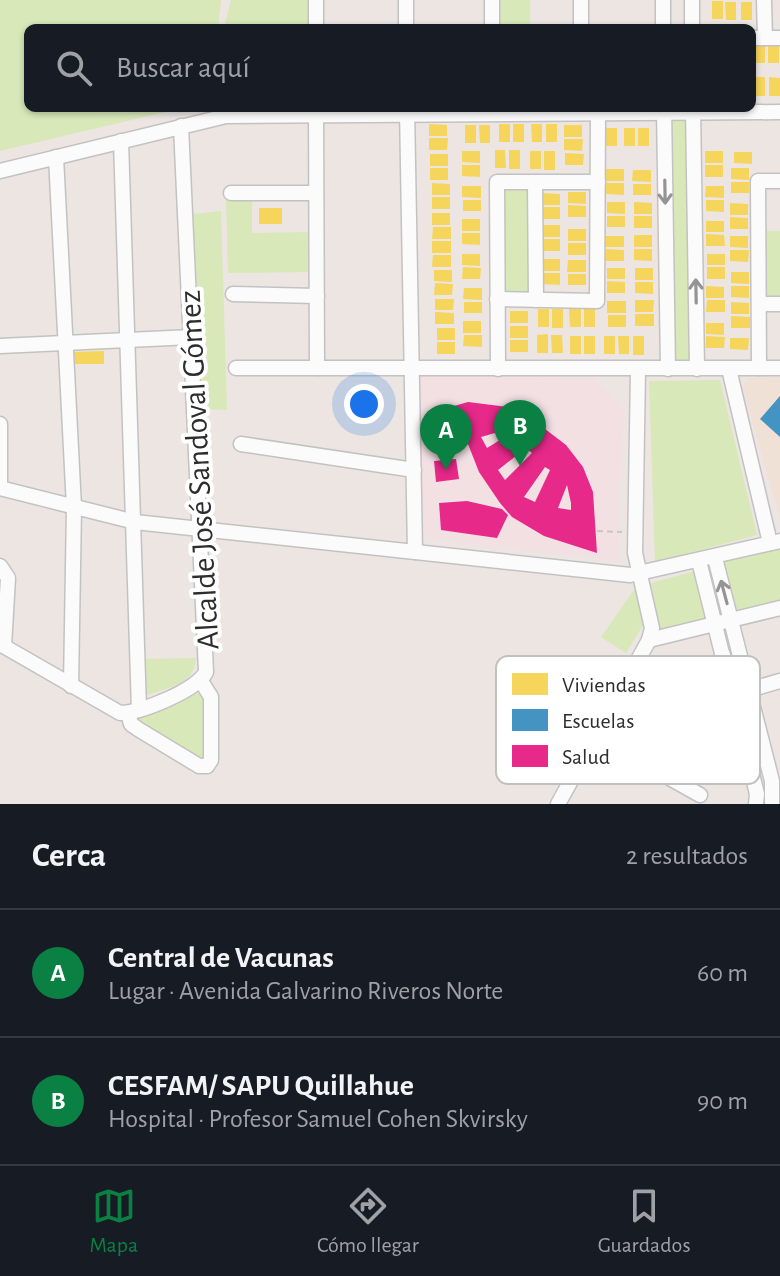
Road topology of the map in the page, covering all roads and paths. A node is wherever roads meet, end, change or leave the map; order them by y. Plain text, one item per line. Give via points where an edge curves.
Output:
1 (316, 0) edge
2 (406, 0) edge
3 (492, 0) edge
4 (581, 0) edge
5 (663, 0) edge
6 (692, 0) edge
7 (764, 0) edge
8 (316, 24) edge
9 (406, 24) edge
10 (492, 24) edge
11 (581, 24) edge
12 (663, 24) edge
13 (692, 24) edge
14 (766, 38) edge
15 (316, 112) edge
16 (407, 112) edge
17 (580, 112) edge
18 (648, 112) edge
19 (664, 112) edge
20 (693, 112) edge
21 (756, 112) edge
22 (780, 112) edge
23 (598, 115) junction
24 (181, 126) junction
25 (121, 141) junction
26 (56, 157) junction
27 (0, 171) edge
28 (780, 181) edge
29 (535, 182) junction
30 (598, 182) junction
31 (231, 193) dead end
32 (316, 193) junction
33 (233, 294) dead end
34 (317, 296) junction
35 (497, 299) junction
36 (536, 300) junction
37 (759, 304) junction
38 (780, 304) edge
39 (192, 337) junction
40 (128, 340) junction
41 (63, 343) junction
42 (0, 346) edge
43 (236, 368) dead end
44 (317, 368) junction
45 (759, 368) junction
46 (780, 368) edge
47 (412, 369) junction
48 (498, 369) junction
49 (668, 369) junction
50 (697, 369) junction
51 (729, 369) junction
52 (638, 370) junction
53 (0, 424) edge
54 (241, 444) dead end
55 (414, 470) junction
56 (0, 486) edge
57 (74, 507) junction
58 (135, 522) junction
59 (202, 530) junction
60 (597, 531) dead end
61 (635, 532) junction
62 (775, 542) edge
63 (415, 552) junction
64 (715, 558) junction
65 (699, 561) junction
66 (0, 566) edge
67 (640, 574) junction
68 (780, 608) edge
69 (731, 620) junction
70 (715, 624) junction
71 (649, 640) junction
72 (2, 645) edge
73 (723, 655) edge
74 (640, 656) edge
75 (740, 656) edge
76 (201, 681) junction
77 (780, 681) edge
78 (71, 686) junction
79 (760, 687) edge
80 (134, 712) junction
81 (760, 734) edge
82 (569, 784) edge
83 (680, 784) edge
84 (755, 784) edge
85 (700, 795) dead end
86 (558, 804) edge
87 (756, 804) edge
88 (772, 804) edge

1 - 8 street
2 - 9 street
3 - 10 street
4 - 11 street
5 - 12 street
6 - 13 street
7 - 14 street
15 - 24 street via 226,116
15 - 32 street
16 - 47 street
17 - 23 street
18 - 23 street
19 -> 49 street
50 -> 20 street
21 - 22 street
23 - 30 street
24 - 25 street
24 - 39 street, Alcalde José Sandoval Gómez
25 - 26 street
25 - 40 street
26 - 27 street
26 - 41 street
28 - 37 street via 758,181
29 - 30 street
29 - 35 street via 497,182
29 - 36 street
30 - 36 street via 597,301
31 - 32 street
32 - 34 street
33 - 34 street
34 - 44 street
35 - 36 street
35 - 48 street
37 - 38 street
37 - 45 street
39 - 40 street
39 - 59 street, Alcalde José Sandoval Gómez
40 - 41 street
40 - 58 street
41 - 42 street
41 - 57 street
43 - 44 street
44 - 47 street
45 - 46 street
45 - 51 street
47 - 48 street
47 - 55 street
48 - 52 street
49 - 50 street
49 - 52 street
50 - 51 street
51 - 62 street
52 - 61 street
53 - 56 street
54 - 55 street
55 - 63 street
56 - 57 street
57 - 58 street
57 - 78 street
58 - 59 street
58 - 80 street
59 - 63 street
59 - 76 street, Alcalde José Sandoval Gómez via 207,666
60 - 61 path
61 - 67 street
62 - 64 street
63 - 67 street
64 - 65 street
69 -> 64 street
65 - 67 street
65 - 70 street
66 - 72 street via 8,578
67 - 71 street via 651,617
68 - 69 street
69 - 70 street
69 - 75 street
70 - 71 street
70 - 73 street
71 - 74 street
72 - 78 street
76 - 80 street, Alcalde José Sandoval Gómez
76 - 80 street via 211,697 207,766 131,724
77 - 79 street
78 - 80 street via 113,711
81 - 88 street
82 - 86 street
83 - 85 street
84 - 87 street

